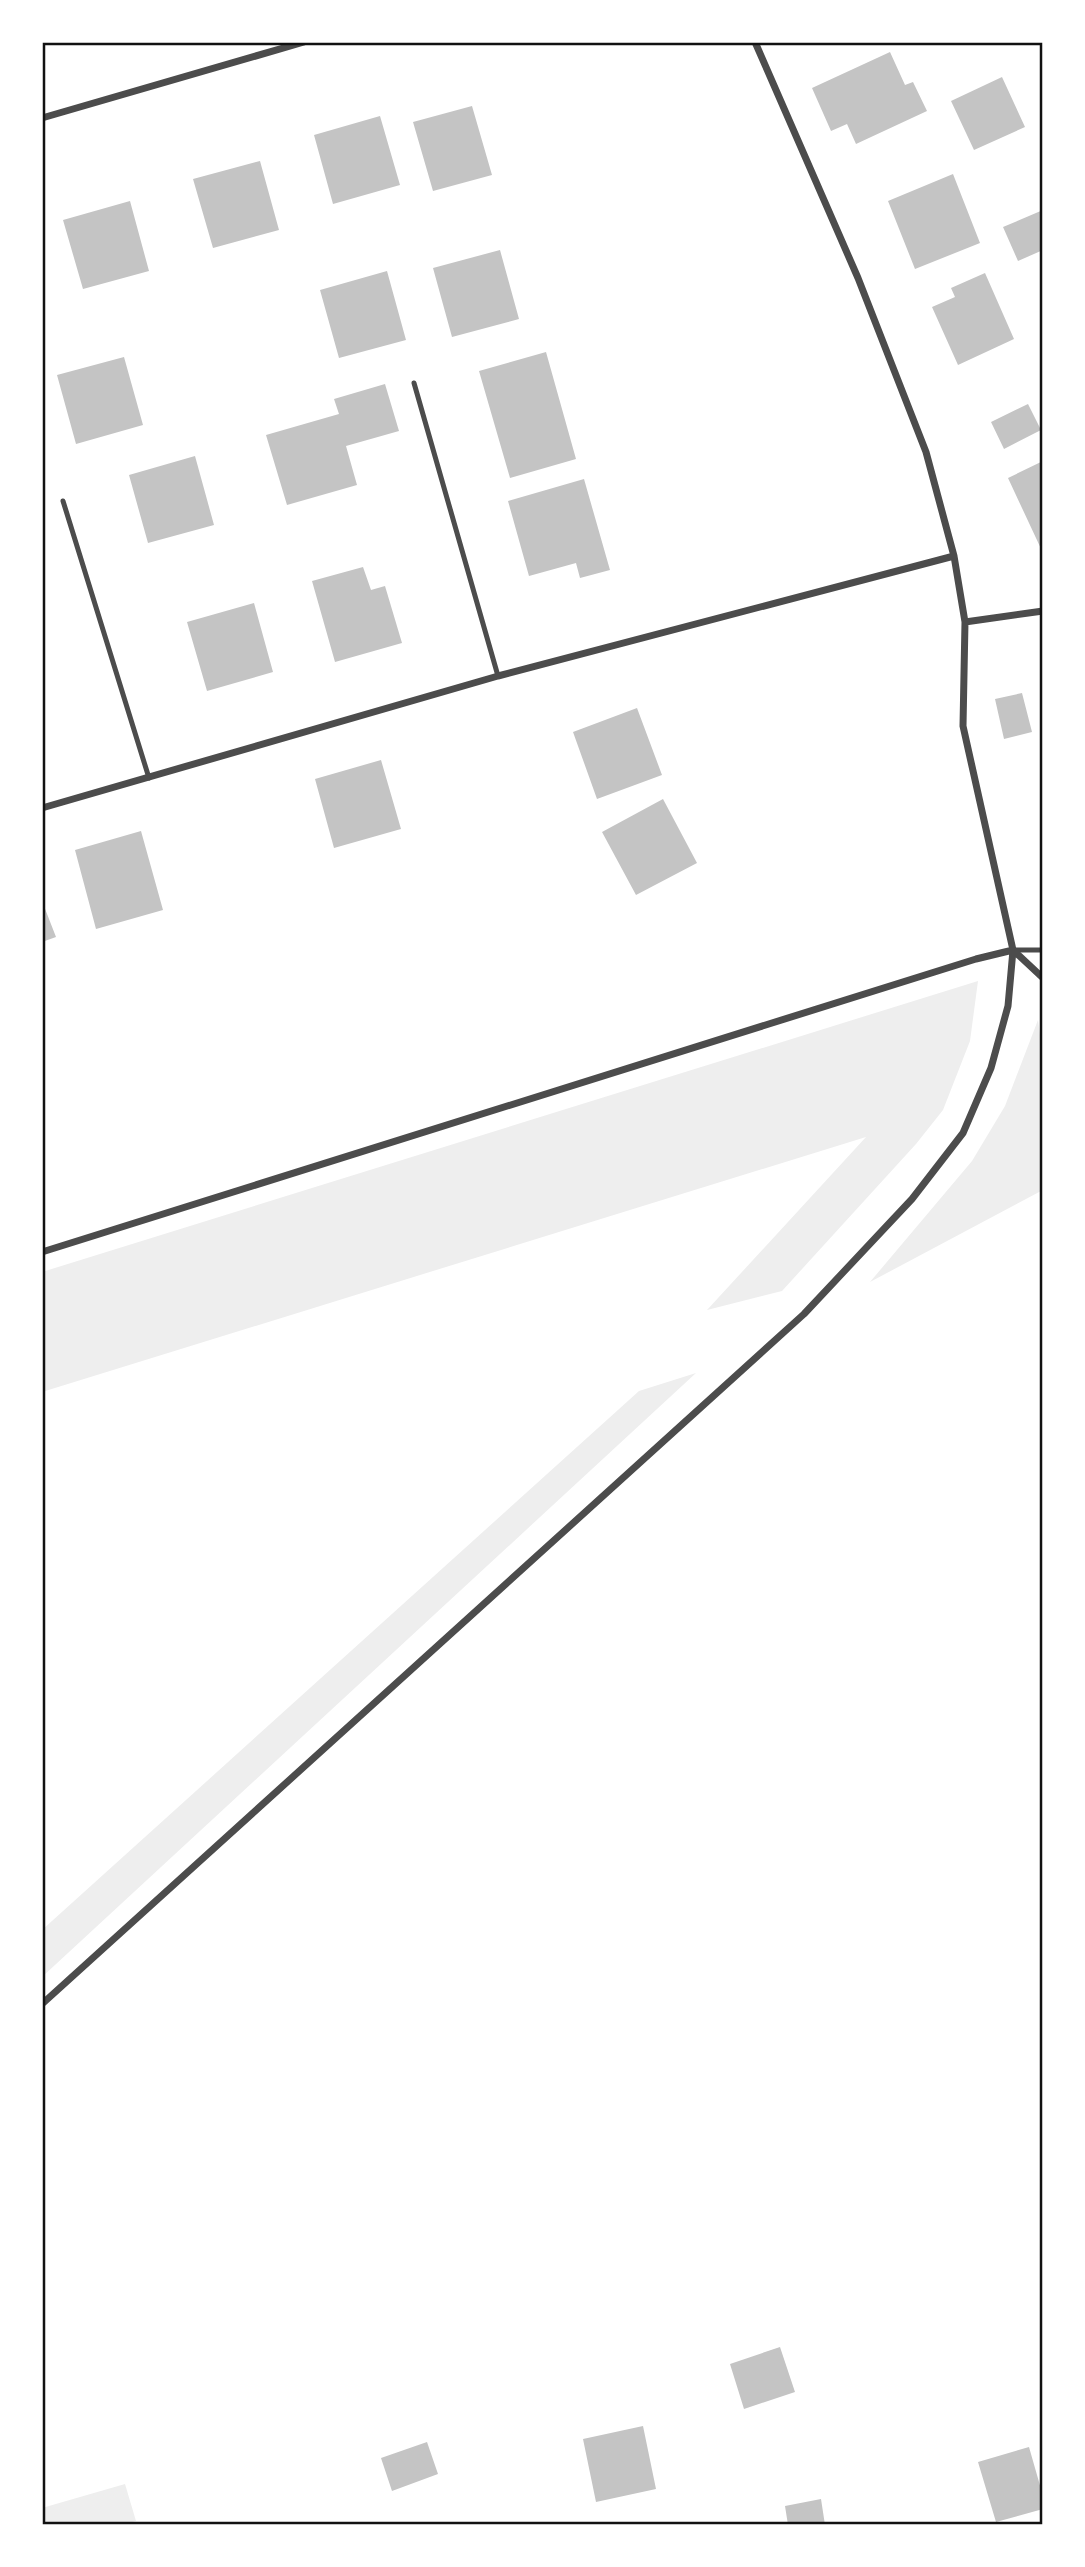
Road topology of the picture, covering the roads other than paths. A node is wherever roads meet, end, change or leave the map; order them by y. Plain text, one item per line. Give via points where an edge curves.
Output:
1 (304, 42) edge
2 (755, 42) edge
3 (280, 45) edge
4 (42, 118) edge
5 (414, 383) dead end
6 (63, 501) dead end
7 (954, 556) junction
8 (1043, 611) edge
9 (965, 622) junction
10 (498, 676) junction
11 (149, 778) junction
12 (42, 808) edge
13 (1013, 950) junction
14 (1043, 950) edge
15 (1043, 978) edge
16 (42, 1252) edge
17 (42, 2004) edge

1 - 3 street
2 - 7 street via 858,278 926,452
3 - 4 street
5 - 10 lane
6 - 11 lane
7 - 9 street
7 - 10 street
8 - 9 street
9 - 13 street via 963,726
10 - 11 street
11 - 12 street
13 - 14 lane
13 - 15 street
13 - 16 street
13 - 17 street via 1008,1006 991,1069 963,1133 912,1199 804,1314

